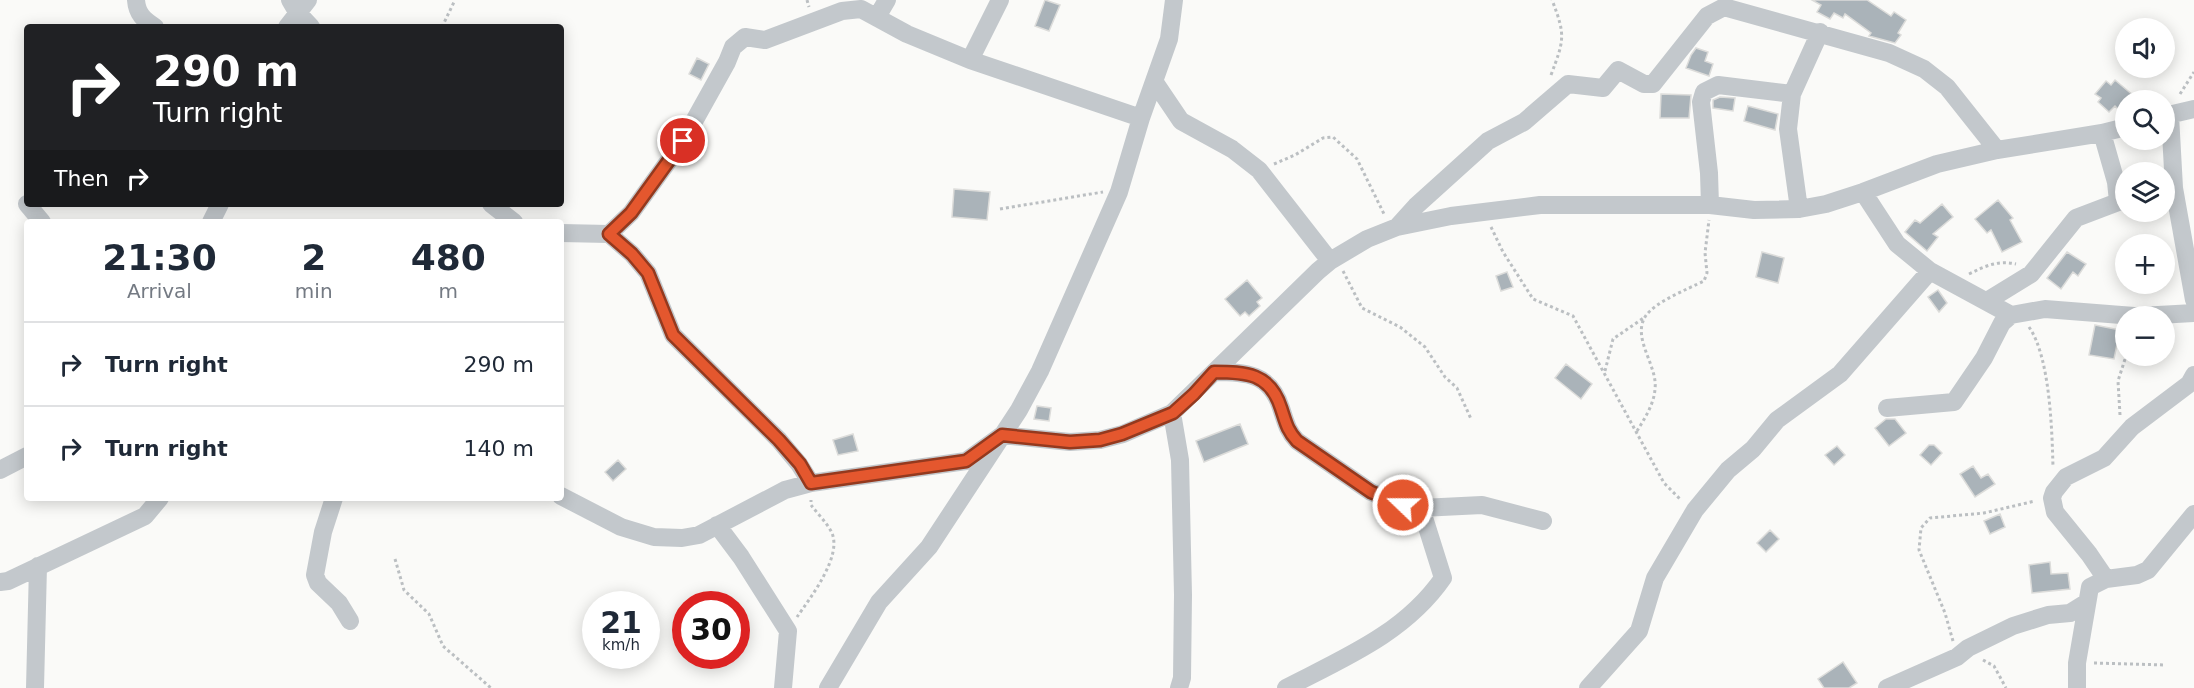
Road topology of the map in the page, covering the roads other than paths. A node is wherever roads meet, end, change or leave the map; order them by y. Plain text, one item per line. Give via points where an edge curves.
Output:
1 (136, 0) edge
2 (887, 0) edge
3 (1000, 0) edge
4 (1174, 0) edge
5 (296, 10) edge
6 (877, 17) junction
7 (143, 24) edge
8 (309, 24) edge
9 (1820, 33) junction
10 (970, 60) junction
11 (1154, 81) junction
12 (1792, 93) junction
13 (2194, 109) edge
14 (2175, 114) edge
15 (1142, 118) junction
16 (2115, 130) edge
17 (2102, 133) junction
18 (1996, 150) junction
19 (2115, 178) edge
20 (1863, 192) junction
21 (2115, 203) edge
22 (1710, 205) junction
23 (30, 207) edge
24 (495, 207) edge
25 (1799, 209) junction
26 (2175, 216) edge
27 (40, 219) edge
28 (509, 219) edge
29 (1393, 228) junction
30 (564, 233) edge
31 (609, 234) junction
32 (1330, 261) junction
33 (1930, 271) junction
34 (2194, 300) edge
35 (1987, 301) junction
36 (2194, 313) edge
37 (2014, 314) junction
38 (2175, 314) edge
39 (2115, 315) edge
40 (1214, 372) junction
41 (2194, 375) edge
42 (1887, 408) dead end
43 (1173, 413) junction
44 (1002, 435) junction
45 (24, 458) edge
46 (0, 470) edge
47 (811, 483) junction
48 (564, 498) edge
49 (158, 501) edge
50 (333, 501) edge
51 (1421, 508) junction
52 (2194, 514) edge
53 (1543, 521) dead end
54 (717, 525) junction
55 (38, 566) junction
56 (2106, 579) junction
57 (0, 582) edge
58 (2086, 603) junction
59 (350, 621) dead end
60 (35, 688) edge
61 (783, 688) edge
62 (828, 688) edge
63 (1179, 688) edge
64 (1286, 688) edge
65 (1588, 688) edge
66 (1887, 688) edge
67 (2077, 688) edge

1 - 7 street
2 - 6 street
3 - 10 street
4 - 11 street via 1169,39
5 - 8 street
6 - 10 street
6 - 31 street via 861,9 842,11 765,40 744,37 733,47 683,141 631,213
9 - 12 street
9 - 18 street via 1889,53 1924,69 1947,87
9 - 29 street via 1724,7 1707,16 1653,84 1644,84 1618,70 1603,88 1568,84 1524,122 1488,141
10 - 15 street
11 - 15 street
11 - 32 street via 1181,121 1232,149 1259,170
12 - 22 street via 1718,84 1704,92 1701,102
12 - 25 street via 1788,129
13 - 14 street
15 - 44 street via 1119,192 1040,370
16 - 17 street
17 - 18 street
17 - 19 street
18 - 20 street via 1937,164
20 - 25 street
20 - 33 street via 1897,244
21 - 35 street via 2076,219 2031,274
22 - 25 street via 1754,210
22 - 29 street via 1540,205
23 - 27 street
24 - 28 street
26 - 34 street
29 - 32 street
30 - 31 street
31 - 47 street via 648,273 673,335 779,440
32 - 40 street
33 - 35 street
33 - 65 street via 1840,374 1777,420 1695,510 1655,578 1638,631
35 - 37 street
36 - 38 street
37 - 39 street via 2045,309
37 - 42 street via 2002,323 1954,402
40 - 43 street
40 - 51 street via 1253,375 1268,383 1288,431 1297,441 1371,492
41 - 56 street via 2188,384 2132,427 2104,458 2066,477 2053,495 2055,512
43 - 44 street via 1100,440 1070,442
43 - 63 street via 1180,460 1183,595
44 - 47 street via 966,461
44 - 62 street via 929,547 879,602
45 - 46 street
47 - 54 street via 785,490
48 - 54 street via 621,527 654,537 699,535
49 - 55 street via 145,516
50 - 59 street via 315,575
51 - 53 street via 1482,504
51 - 64 street via 1443,578 1429,598 1387,635
52 - 56 street via 2148,570 2137,576
54 - 61 street via 788,631
55 - 57 street
55 - 60 street
56 - 58 street via 2090,587
58 - 66 street via 2070,613 2013,626 1957,657
58 - 67 street

